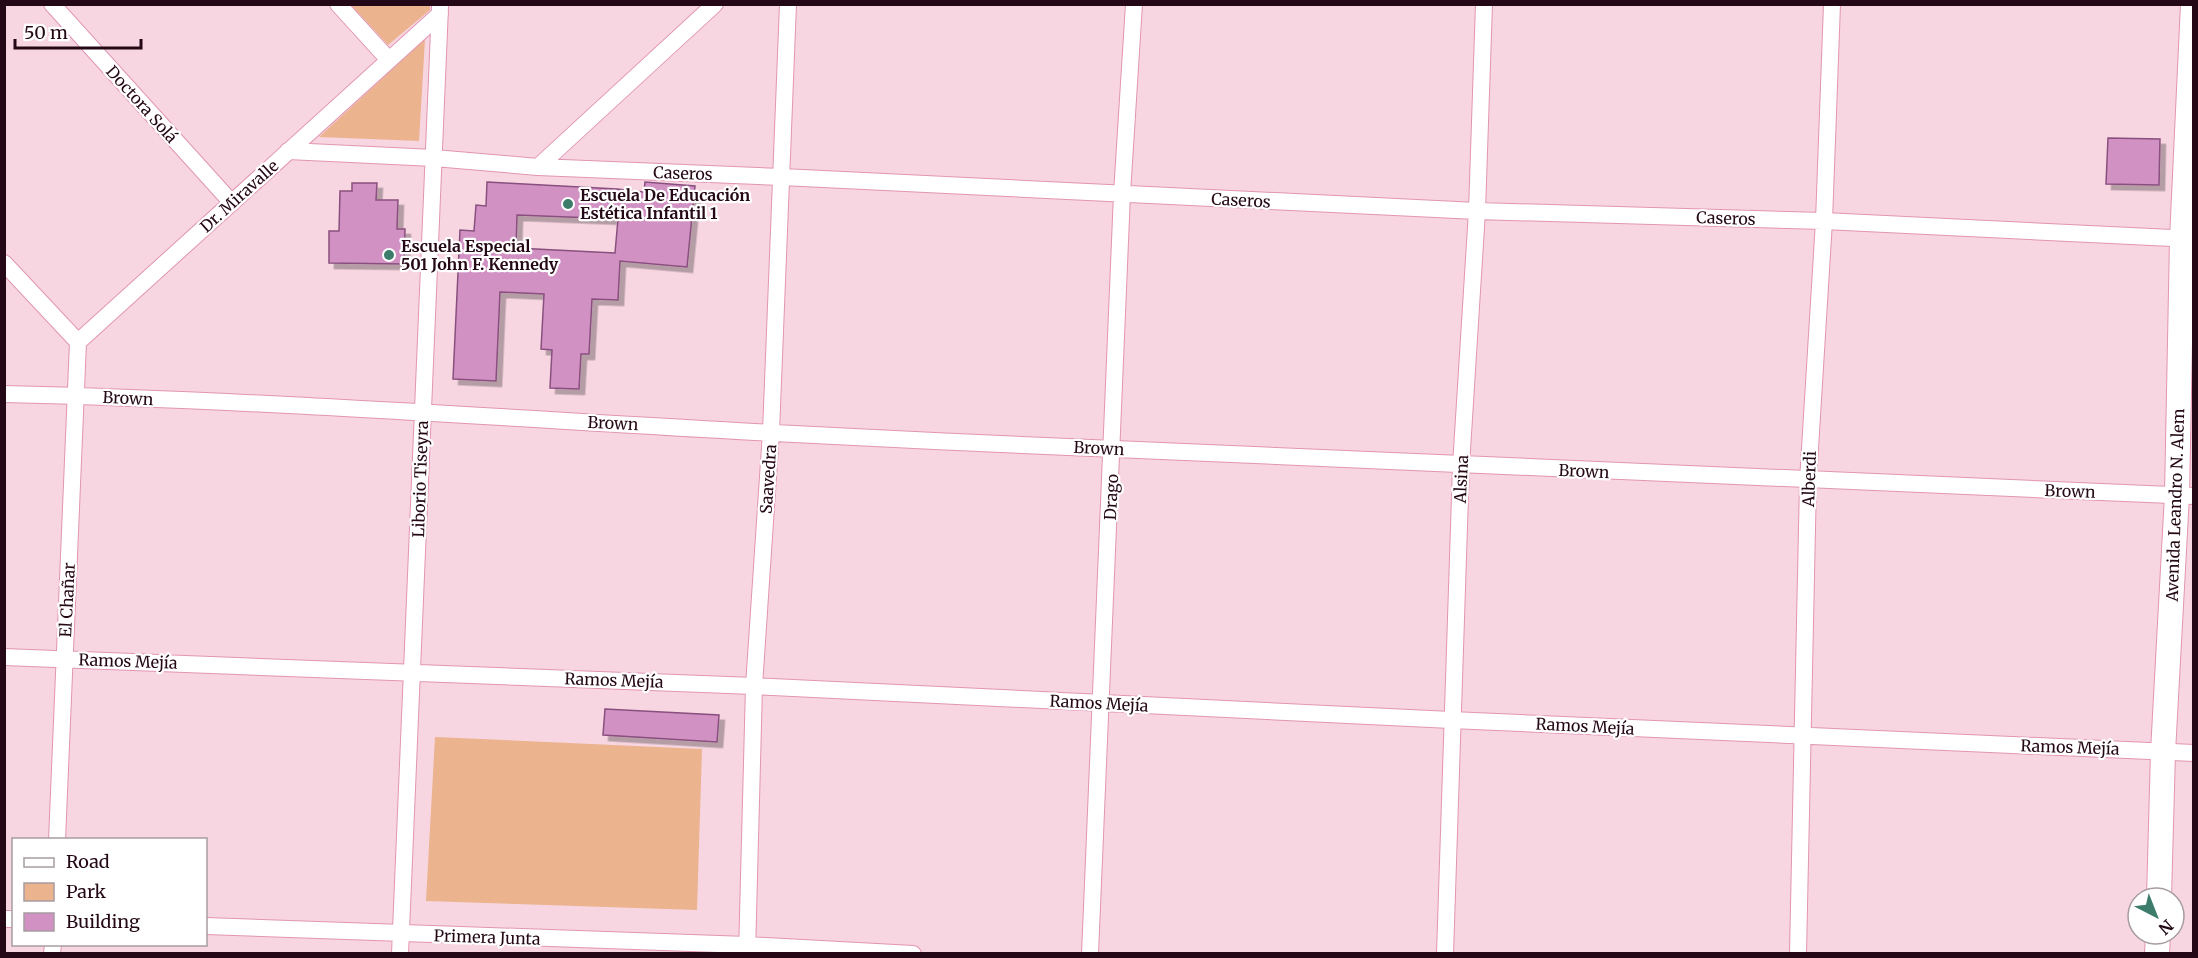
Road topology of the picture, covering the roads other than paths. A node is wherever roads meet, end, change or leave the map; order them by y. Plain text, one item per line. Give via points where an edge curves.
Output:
1 (52, 4) edge
2 (338, 4) edge
3 (715, 4) edge
4 (788, 4) edge
5 (1134, 4) edge
6 (1484, 4) edge
7 (1832, 4) edge
8 (2193, 4) edge
9 (440, 9) edge
10 (388, 60) junction
11 (288, 151) junction
12 (434, 158) junction
13 (538, 167) junction
14 (782, 177) junction
15 (1122, 194) junction
16 (232, 203) junction
17 (1477, 211) junction
18 (1824, 221) junction
19 (2188, 239) edge
20 (4, 263) edge
21 (78, 342) junction
22 (4, 394) edge
23 (77, 396) junction
24 (422, 412) junction
25 (771, 432) junction
26 (1113, 448) junction
27 (1461, 466) junction
28 (1808, 481) junction
29 (2185, 496) edge
30 (4, 657) edge
31 (64, 658) junction
32 (411, 672) junction
33 (754, 686) junction
34 (1101, 703) junction
35 (1451, 720) junction
36 (1804, 736) junction
37 (2163, 752) junction
38 (2193, 753) edge
39 (57, 838) edge
40 (2159, 886) edge
41 (207, 926) edge
42 (401, 934) junction
43 (747, 949) edge
44 (400, 954) edge
45 (913, 954) edge
46 (1090, 954) edge
47 (1445, 954) edge
48 (1797, 954) edge

1 - 16 street, Doctora Solá
2 - 10 street
3 - 13 street
4 - 14 street, Saavedra
5 - 15 street, Drago
6 - 17 street, Alsina
7 - 18 street, Alberdi
8 - 19 main road, Avenida Leandro N. Alem
9 - 10 street, Dr. Miravalle
9 - 12 street, Liborio Tiseyra
10 - 11 street, Dr. Miravalle
11 - 12 street, Caseros
11 - 16 street, Dr. Miravalle
12 - 13 street, Caseros
12 - 24 street, Liborio Tiseyra
13 - 14 street, Caseros
14 - 15 street, Caseros
14 - 25 street, Saavedra
15 - 17 street, Caseros
15 - 26 street, Drago
16 - 21 street, Dr. Miravalle
17 - 18 street, Caseros
17 - 27 street, Alsina
18 - 19 street, Caseros
18 - 28 street, Alberdi
19 - 29 main road, Avenida Leandro N. Alem
20 - 21 street
21 - 23 street
22 - 23 street, Brown
23 - 24 street, Brown
23 - 31 street, El Chañar
24 - 25 street, Brown
24 - 32 street, Liborio Tiseyra
25 - 26 street, Brown
25 - 33 street, Saavedra
26 - 27 street, Brown
26 - 34 street, Drago
27 - 28 street, Brown
27 - 35 street, Alsina
28 - 29 street, Brown
28 - 36 street, Alberdi
29 - 37 main road, Avenida Leandro N. Alem
30 - 31 street, Ramos Mejía
31 - 32 street, Ramos Mejía
31 - 39 street, El Chañar
32 - 33 street, Ramos Mejía
32 - 42 street, Liborio Tiseyra
33 - 34 street, Ramos Mejía
33 - 43 street, Saavedra
34 - 35 street, Ramos Mejía
34 - 46 street, Drago
35 - 36 street, Ramos Mejía
35 - 47 street, Alsina
36 - 37 street, Ramos Mejía
36 - 48 street, Alberdi
37 - 38 street, Ramos Mejía
37 - 40 main road, Avenida Leandro N. Alem
41 - 42 street, Primera Junta
42 - 43 street, Primera Junta
42 - 44 street, Liborio Tiseyra
43 - 45 street, Primera Junta

